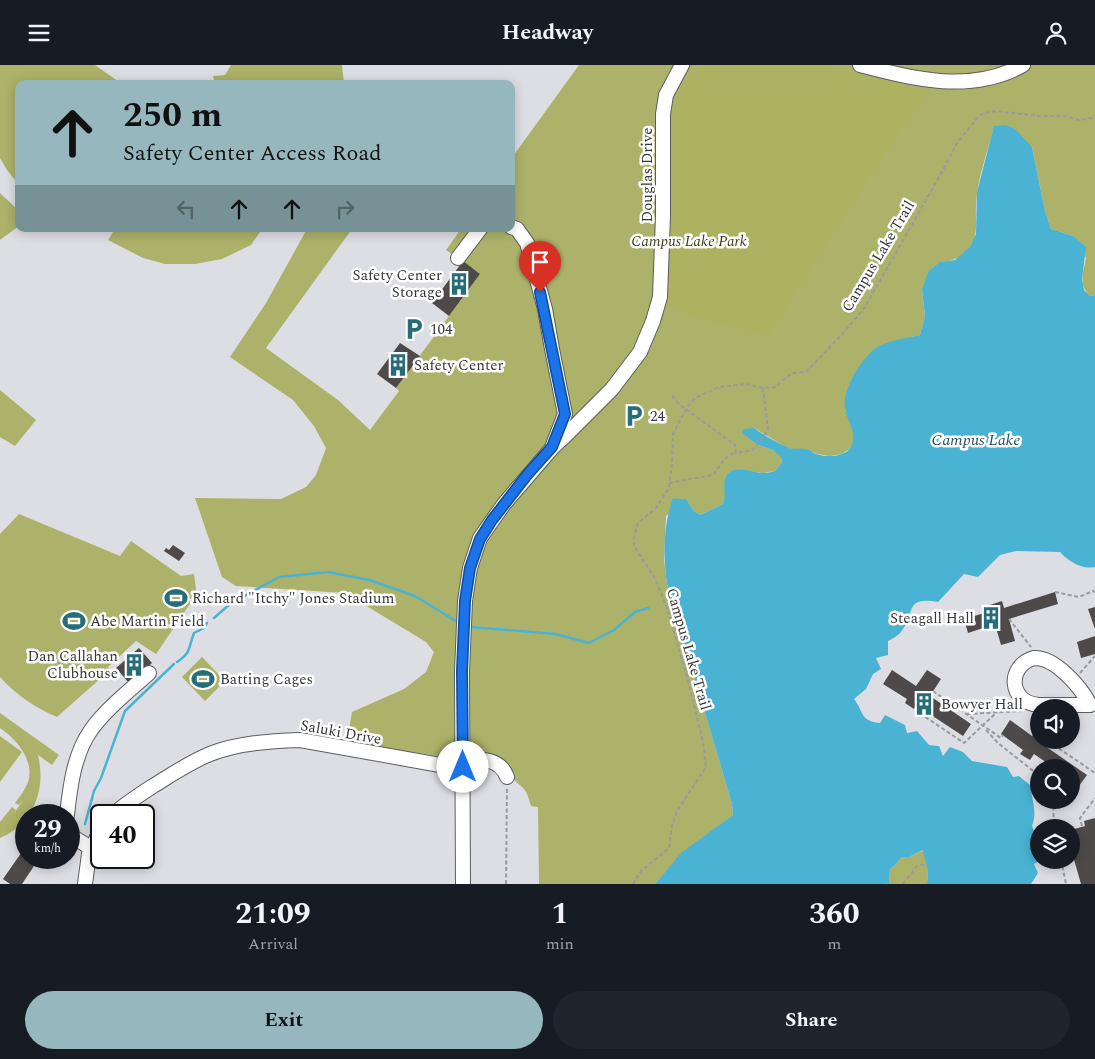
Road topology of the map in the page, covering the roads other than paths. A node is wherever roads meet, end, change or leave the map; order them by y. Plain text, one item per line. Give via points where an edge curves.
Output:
1 (682, 65) edge
2 (860, 65) edge
3 (1023, 65) edge
4 (515, 228) edge
5 (478, 232) edge
6 (458, 258) dead end
7 (552, 447) junction
8 (148, 673) dead end
9 (1093, 707) edge
10 (463, 763) junction
11 (507, 777) road end
12 (69, 804) edge
13 (128, 804) edge
14 (90, 854) edge
15 (85, 884) edge
16 (463, 884) edge

1 - 7 street, Douglas Drive via 666,95 663,114 663,216 657,310 640,353 612,389
2 - 3 street via 904,77 953,83 982,80
4 - 7 street via 527,243 545,309 565,414
5 - 6 street
7 - 10 street, Douglas Drive via 492,520 480,539 470,568 462,671
8 - 12 street via 90,731 74,769
9 - 9 street via 1080,689 1049,661 1041,658 1029,660 1016,673 1015,689 1027,702
10 - 11 street, Saluki Drive via 480,759 496,763
10 - 13 street, Saluki Drive via 430,763 300,740 281,740 211,754
10 - 16 street, Douglas Drive
14 - 15 street

